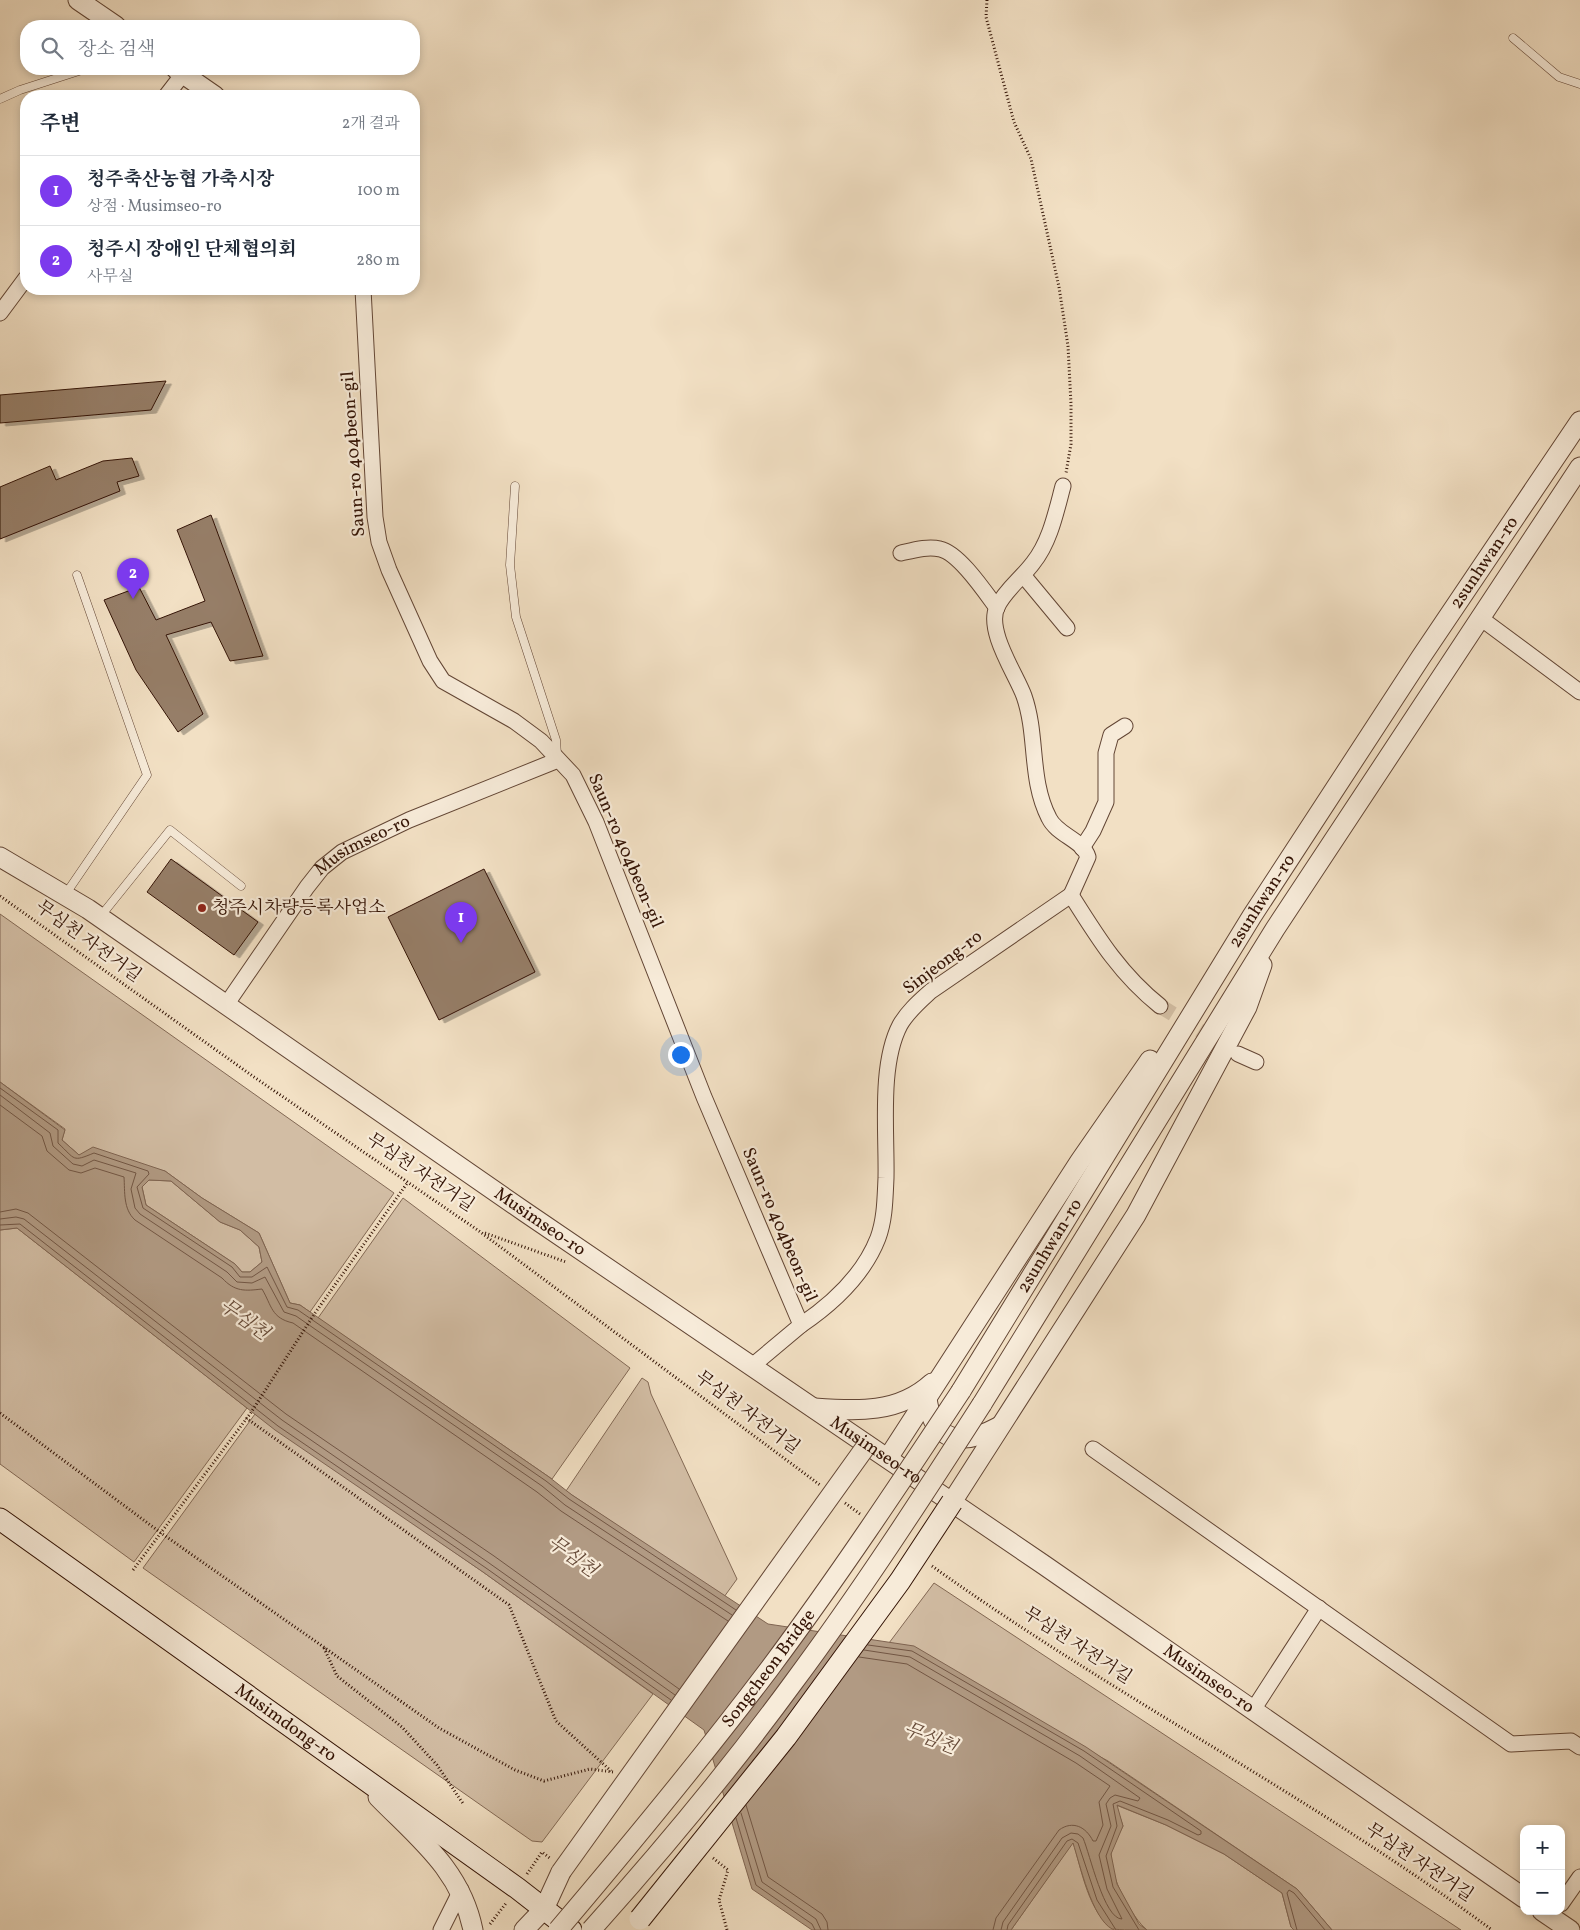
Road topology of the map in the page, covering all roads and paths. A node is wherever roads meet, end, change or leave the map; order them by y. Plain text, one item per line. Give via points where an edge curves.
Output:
1 (78, 0) edge
2 (987, 0) edge
3 (107, 20) edge
4 (1513, 38) dead end
5 (66, 75) edge
6 (177, 75) edge
7 (185, 75) edge
8 (1580, 84) edge
9 (20, 90) edge
10 (20, 90) edge
11 (169, 90) edge
12 (206, 90) edge
13 (0, 99) edge
14 (20, 286) edge
15 (363, 295) edge
16 (0, 313) edge
17 (1580, 421) edge
18 (1580, 467) edge
19 (515, 486) dead end
20 (1063, 486) joint
21 (902, 553) dead end
22 (77, 575) dead end
23 (1023, 575) junction
24 (997, 608) junction
25 (1479, 617) junction
26 (1066, 628) dead end
27 (1580, 692) edge
28 (1125, 726) dead end
29 (558, 760) junction
30 (1082, 848) junction
31 (0, 857) edge
32 (1281, 871) junction
33 (242, 886) dead end
34 (65, 895) junction
35 (1071, 895) junction
36 (0, 896) edge
37 (100, 917) junction
38 (1275, 928) junction
39 (226, 1005) junction
40 (1160, 1006) tunnel mouth
41 (1238, 1054) tunnel mouth
42 (1256, 1062) dead end
43 (408, 1182) junction
44 (479, 1231) junction
45 (571, 1264) dead end
46 (801, 1325) junction
47 (752, 1366) junction
48 (947, 1368) junction
49 (961, 1391) joint
50 (927, 1399) junction
51 (982, 1404) joint
52 (813, 1408) junction
53 (0, 1413) edge
54 (246, 1418) junction
55 (998, 1427) junction
56 (867, 1445) junction
57 (1092, 1449) dead end
58 (888, 1458) junction
59 (827, 1490) dead end
60 (842, 1501) dead end
61 (952, 1502) junction
62 (0, 1518) edge
63 (866, 1518) dead end
64 (161, 1533) junction
65 (928, 1563) dead end
66 (133, 1570) dead end
67 (1319, 1608) junction
68 (323, 1647) junction
69 (1253, 1710) junction
70 (1580, 1747) edge
71 (349, 1767) junction
72 (611, 1771) junction
73 (619, 1777) dead end
74 (464, 1805) dead end
75 (706, 1852) dead end
76 (1580, 1877) edge
77 (461, 1890) junction
78 (1520, 1895) edge
79 (1565, 1896) edge
80 (544, 1909) junction
81 (1557, 1915) edge
82 (635, 1924) edge
83 (441, 1930) edge
84 (473, 1930) edge
85 (524, 1930) edge
86 (558, 1930) edge
87 (571, 1930) edge
88 (591, 1930) edge
89 (727, 1930) edge
90 (1492, 1930) edge
91 (1570, 1930) edge

1 - 3 street
2 - 20 path via 986,18 1014,122 1031,159 1068,346 1072,444
4 - 8 lane via 1559,77
5 - 9 lane
6 - 11 street
7 - 12 street
10 - 13 lane
14 - 16 street
15 - 29 street, Saun-ro 404beon-gil via 375,517 379,542 389,570 430,660 443,681 514,721 541,741
17 - 32 street, 2sunhwan-ro
18 - 25 street, 2sunhwan-ro
19 - 29 lane via 510,565 516,617 556,740
20 - 23 street via 1049,533 1034,562
21 - 24 street via 925,548 942,549 976,581
22 - 34 lane via 147,775
23 - 24 street
23 - 26 street
24 - 30 street via 998,634 1029,710 1040,798 1050,820
25 - 27 street
25 - 38 street, 2sunhwan-ro
28 - 30 street via 1111,735 1106,753 1106,802
29 - 39 street, Musimseo-ro via 409,820 342,852 322,868 307,887
29 - 46 street, Saun-ro 404beon-gil via 573,775 596,822 704,1097
30 - 35 street via 1088,857
31 - 34 street, Musimseo-ro
32 - 48 street via 1242,910 1148,1062
32 - 49 street, 2sunhwan-ro
33 - 37 lane via 170,830
34 - 37 street, Musimseo-ro
35 - 40 street via 1122,972
35 - 46 street, Sinjeong-ro via 931,991 901,1023 892,1043 887,1071 885,1203 878,1237 867,1260 847,1285
36 - 43 path, 무심천 자전거길
37 - 39 street, Musimseo-ro
38 - 51 street, 2sunhwan-ro
38 - 55 street via 1246,1007 1136,1215
39 - 47 street, Musimseo-ro
41 - 42 street
43 - 44 path, 무심천 자전거길
43 - 54 path via 315,1313
44 - 45 path
44 - 59 path, 무심천 자전거길
46 - 47 street, Saun-ro 404beon-gil
47 - 52 street, Musimseo-ro
48 - 50 street
48 - 52 street via 923,1391 883,1409
49 - 86 street, Songcheon Bridge, bridge via 889,1501 770,1667 675,1791
50 - 55 street via 933,1423 953,1438 971,1440
50 - 58 street
51 - 88 street, Songcheon Bridge, bridge via 909,1517 793,1684 696,1807
52 - 56 street, Musimseo-ro
53 - 64 path
54 - 64 path
54 - 72 path via 509,1606 556,1721
55 - 61 street
56 - 58 street, Musimseo-ro
56 - 80 street, bridge via 562,1872
57 - 67 street
58 - 61 street, Musimseo-ro
60 - 63 path
61 - 69 street, Musimseo-ro
61 - 82 main road, bridge via 900,1581 786,1737
62 - 71 main road, Musimdong-ro
64 - 66 path
64 - 68 path
65 - 90 path, 무심천 자전거길 via 1060,1652 1322,1815
67 - 69 street
67 - 70 street via 1511,1744 1571,1741
68 - 72 path via 439,1728 515,1770 544,1781 590,1769
68 - 74 path via 337,1676 402,1727 437,1765
69 - 78 street, Musimseo-ro
71 - 77 street via 440,1860
71 - 80 main road, Musimdong-ro
72 - 73 path
75 - 89 path via 728,1870 718,1900
76 - 79 street
77 - 83 street
77 - 84 street
80 - 85 street
80 - 87 main road, Musimdong-ro
81 - 91 street

